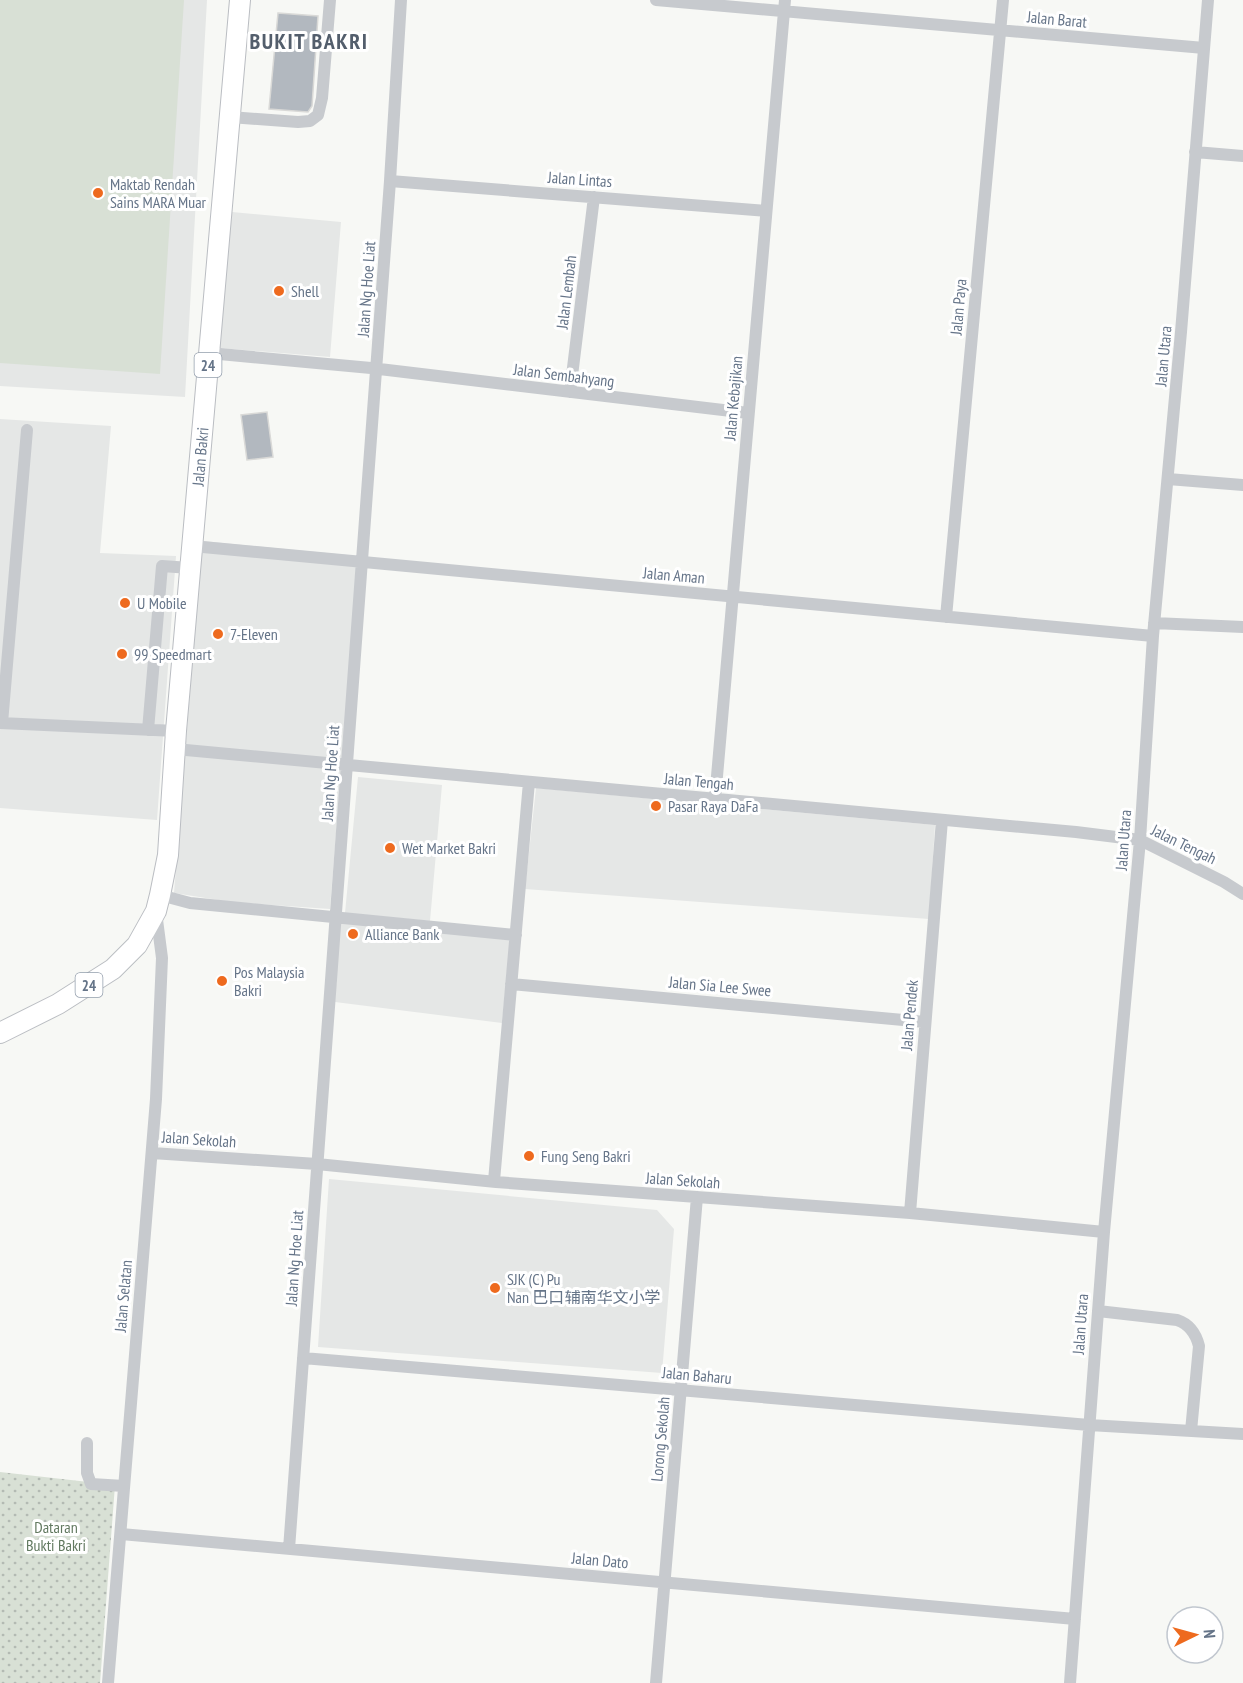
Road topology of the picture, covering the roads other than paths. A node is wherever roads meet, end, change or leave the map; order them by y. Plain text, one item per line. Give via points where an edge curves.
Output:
1 (240, 0) edge
2 (330, 0) edge
3 (401, 0) edge
4 (656, 0) edge
5 (1003, 0) edge
6 (1208, 0) edge
7 (784, 6) edge
8 (1000, 30) junction
9 (1204, 48) junction
10 (230, 117) junction
11 (1195, 152) junction
12 (1243, 156) edge
13 (390, 181) junction
14 (594, 197) junction
15 (766, 211) junction
16 (209, 353) junction
17 (369, 368) junction
18 (570, 392) junction
19 (748, 414) junction
20 (27, 430) dead end
21 (1168, 479) junction
22 (1243, 485) edge
23 (192, 546) junction
24 (362, 562) junction
25 (190, 568) junction
26 (732, 597) junction
27 (946, 617) junction
28 (1160, 623) junction
29 (1243, 627) edge
30 (1153, 636) junction
31 (1, 723) edge
32 (148, 729) junction
33 (175, 740) junction
34 (347, 765) junction
35 (529, 782) junction
36 (715, 799) junction
37 (942, 820) junction
38 (1140, 840) junction
39 (1243, 894) edge
40 (171, 902) junction
41 (336, 917) junction
42 (516, 935) junction
43 (511, 984) junction
44 (925, 1022) junction
45 (0, 1033) edge
46 (152, 1153) junction
47 (317, 1164) junction
48 (494, 1181) junction
49 (697, 1197) junction
50 (910, 1213) junction
51 (1104, 1232) junction
52 (1098, 1311) junction
53 (303, 1358) junction
54 (681, 1390) junction
55 (1089, 1425) junction
56 (1191, 1431) junction
57 (1243, 1434) edge
58 (87, 1443) dead end
59 (124, 1486) junction
60 (124, 1534) junction
61 (289, 1549) junction
62 (664, 1582) junction
63 (1075, 1619) junction
64 (108, 1683) edge
65 (656, 1683) edge
66 (1070, 1683) edge

1 - 10 main road, Jalan Bakri / 24
2 - 10 street via 318,115 310,121 298,122
3 - 13 street, Jalan Ng Hoe Liat
4 - 7 street, Jalan Barat
5 - 8 street, Jalan Paya
6 - 9 street, Jalan Utara
7 - 8 street, Jalan Barat
7 - 15 street, Jalan Kebajikan
8 - 9 street, Jalan Barat
8 - 27 street, Jalan Paya
9 - 11 street, Jalan Utara
10 - 16 main road, Jalan Bakri / 24
11 - 12 street
11 - 21 street, Jalan Utara
13 - 14 street, Jalan Lintas
13 - 17 street, Jalan Ng Hoe Liat
14 - 15 street, Jalan Lintas
14 - 18 street, Jalan Lembah
15 - 19 street, Jalan Kebajikan
16 - 17 street, Jalan Sembahyang
16 - 23 main road, Jalan Bakri / 24
17 - 18 street, Jalan Sembahyang
17 - 24 street, Jalan Ng Hoe Liat
18 - 19 street, Jalan Sembahyang
19 - 26 street, Jalan Kebajikan
20 - 31 street
21 - 22 street
21 - 28 street, Jalan Utara
23 - 24 street, Jalan Aman
23 - 25 main road, Jalan Bakri / 24
24 - 26 street, Jalan Aman
24 - 34 street, Jalan Ng Hoe Liat
25 - 32 street via 162,567
25 - 33 main road, Jalan Bakri / 24
26 - 27 street, Jalan Aman
26 - 36 street, Jalan Kebajikan
27 - 30 street, Jalan Aman
28 - 29 street
28 - 30 street, Jalan Utara
30 - 38 street, Jalan Utara
31 - 32 street, Jalan Tengah
32 - 33 street, Jalan Tengah
33 - 34 street, Jalan Tengah
33 - 40 main road, Jalan Bakri / 24 via 168,855
34 - 35 street, Jalan Tengah
34 - 41 street, Jalan Ng Hoe Liat
35 - 36 street, Jalan Tengah
35 - 42 street
36 - 37 street, Jalan Tengah
37 - 38 street, Jalan Tengah
37 - 44 street, Jalan Pendek
38 - 39 street, Jalan Tengah
38 - 51 street, Jalan Utara
40 - 41 street
40 - 45 main road, 24 via 113,969 58,1004
40 - 46 street, Jalan Selatan via 162,958
41 - 42 street
41 - 47 street, Jalan Ng Hoe Liat
42 - 43 street
43 - 44 street, Jalan Sia Lee Swee
43 - 48 street
44 - 50 street, Jalan Pendek
46 - 47 street, Jalan Sekolah
46 - 59 street, Jalan Selatan
47 - 48 street, Jalan Sekolah
47 - 53 street, Jalan Ng Hoe Liat
48 - 49 street, Jalan Sekolah
49 - 50 street, Jalan Sekolah
49 - 54 street, Lorong Sekolah
50 - 51 street, Jalan Sekolah
51 - 52 street, Jalan Utara
52 - 55 street, Jalan Utara
52 - 56 street via 1177,1320 1195,1334 1199,1346
53 - 54 street, Jalan Baharu
53 - 61 street, Jalan Ng Hoe Liat
54 - 55 street, Jalan Baharu
54 - 62 street, Lorong Sekolah
55 - 56 street, Jalan Baharu
55 - 63 street, Jalan Utara
56 - 57 street, Jalan Baharu
58 - 59 street via 91,1484
59 - 60 street, Jalan Selatan
60 - 61 street, Jalan Dato
60 - 64 street, Jalan Selatan
61 - 62 street, Jalan Dato
62 - 63 street, Jalan Dato
62 - 65 street, Lorong Sekolah
63 - 66 street, Jalan Utara

